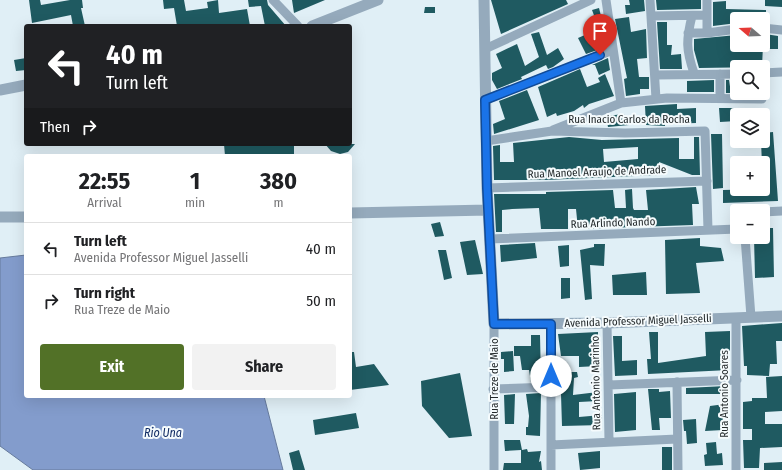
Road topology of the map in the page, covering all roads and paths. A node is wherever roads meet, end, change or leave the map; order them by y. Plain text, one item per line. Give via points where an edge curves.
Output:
1 (273, 0) edge
2 (378, 0) edge
3 (484, 0) edge
4 (590, 0) edge
5 (606, 0) edge
6 (650, 0) edge
7 (707, 0) edge
8 (707, 15) junction
9 (651, 16) junction
10 (692, 16) junction
11 (296, 24) edge
12 (317, 24) edge
13 (770, 29) edge
14 (730, 30) edge
15 (782, 30) edge
16 (688, 33) junction
17 (707, 33) junction
18 (485, 49) junction
19 (613, 50) junction
20 (770, 72) edge
21 (782, 72) edge
22 (694, 74) junction
23 (720, 74) junction
24 (730, 74) edge
25 (656, 75) junction
26 (24, 85) edge
27 (0, 90) edge
28 (720, 98) junction
29 (730, 98) edge
30 (656, 99) junction
31 (485, 100) junction
32 (621, 103) junction
33 (552, 131) junction
34 (486, 141) junction
35 (707, 181) junction
36 (487, 188) junction
37 (488, 210) junction
38 (782, 211) edge
39 (770, 212) edge
40 (352, 213) edge
41 (0, 217) edge
42 (24, 217) edge
43 (730, 229) edge
44 (708, 230) junction
45 (489, 239) junction
46 (747, 244) edge
47 (782, 316) edge
48 (752, 317) junction
49 (736, 318) junction
50 (607, 323) junction
51 (494, 324) junction
52 (551, 324) junction
53 (737, 380) junction
54 (677, 382) junction
55 (609, 384) junction
56 (551, 387) junction
57 (493, 389) junction
58 (677, 439) junction
59 (609, 442) junction
60 (551, 445) junction
61 (494, 470) edge
62 (551, 470) edge
63 (678, 470) edge
64 (736, 470) edge

1 - 11 street
2 - 12 street
3 - 18 street, Rua Treze de Maio
4 - 18 street
5 - 19 street
6 - 9 street
7 - 8 street
8 - 10 street
8 - 17 street
9 - 10 street
9 - 25 street
10 - 16 street
13 - 15 street
14 - 17 street
16 - 17 street
16 - 22 street via 687,53
18 - 31 street, Rua Treze de Maio
19 - 31 street
19 - 32 street
20 - 21 street
22 - 23 street
22 - 25 street
23 - 24 street
23 - 28 street
25 - 30 street
26 - 27 street
28 - 29 street, Rua Inacio Carlos da Rocha
28 - 30 street, Rua Inacio Carlos da Rocha
30 - 32 street, Rua Inacio Carlos da Rocha
31 - 34 street, Rua Treze de Maio
32 - 33 street, Rua Inacio Carlos da Rocha
33 - 34 street, Rua Inacio Carlos da Rocha
33 - 35 street, Rua Inacio Carlos da Rocha via 705,131
34 - 36 street, Rua Treze de Maio
35 - 36 street, Rua Manoel Araujo de Andrade
35 - 44 street
36 - 37 street, Rua Treze de Maio
37 - 40 street
37 - 45 street, Rua Treze de Maio
38 - 39 street
41 - 42 street
43 - 44 street, Rua Arlindo Nando
44 - 45 street, Rua Arlindo Nando
45 - 51 street, Rua Treze de Maio
46 - 48 street
47 - 48 street, Avenida Professor Miguel Jasselli
48 - 49 street, Avenida Professor Miguel Jasselli
49 - 50 street, Avenida Professor Miguel Jasselli
49 - 53 street, Rua Antonio Soares
50 - 52 street, Avenida Professor Miguel Jasselli
50 - 55 street, Rua Antonio Marinho
51 - 52 street, Avenida Professor Miguel Jasselli
51 - 57 street, Rua Treze de Maio
52 - 56 street
53 - 54 street
53 - 64 street, Rua Antonio Soares
54 - 55 street
54 - 58 street
55 - 59 street, Rua Antonio Marinho
56 - 57 street
56 - 60 street
57 - 61 street, Rua Treze de Maio
58 - 59 street
58 - 63 street
59 - 60 street
60 - 62 street

